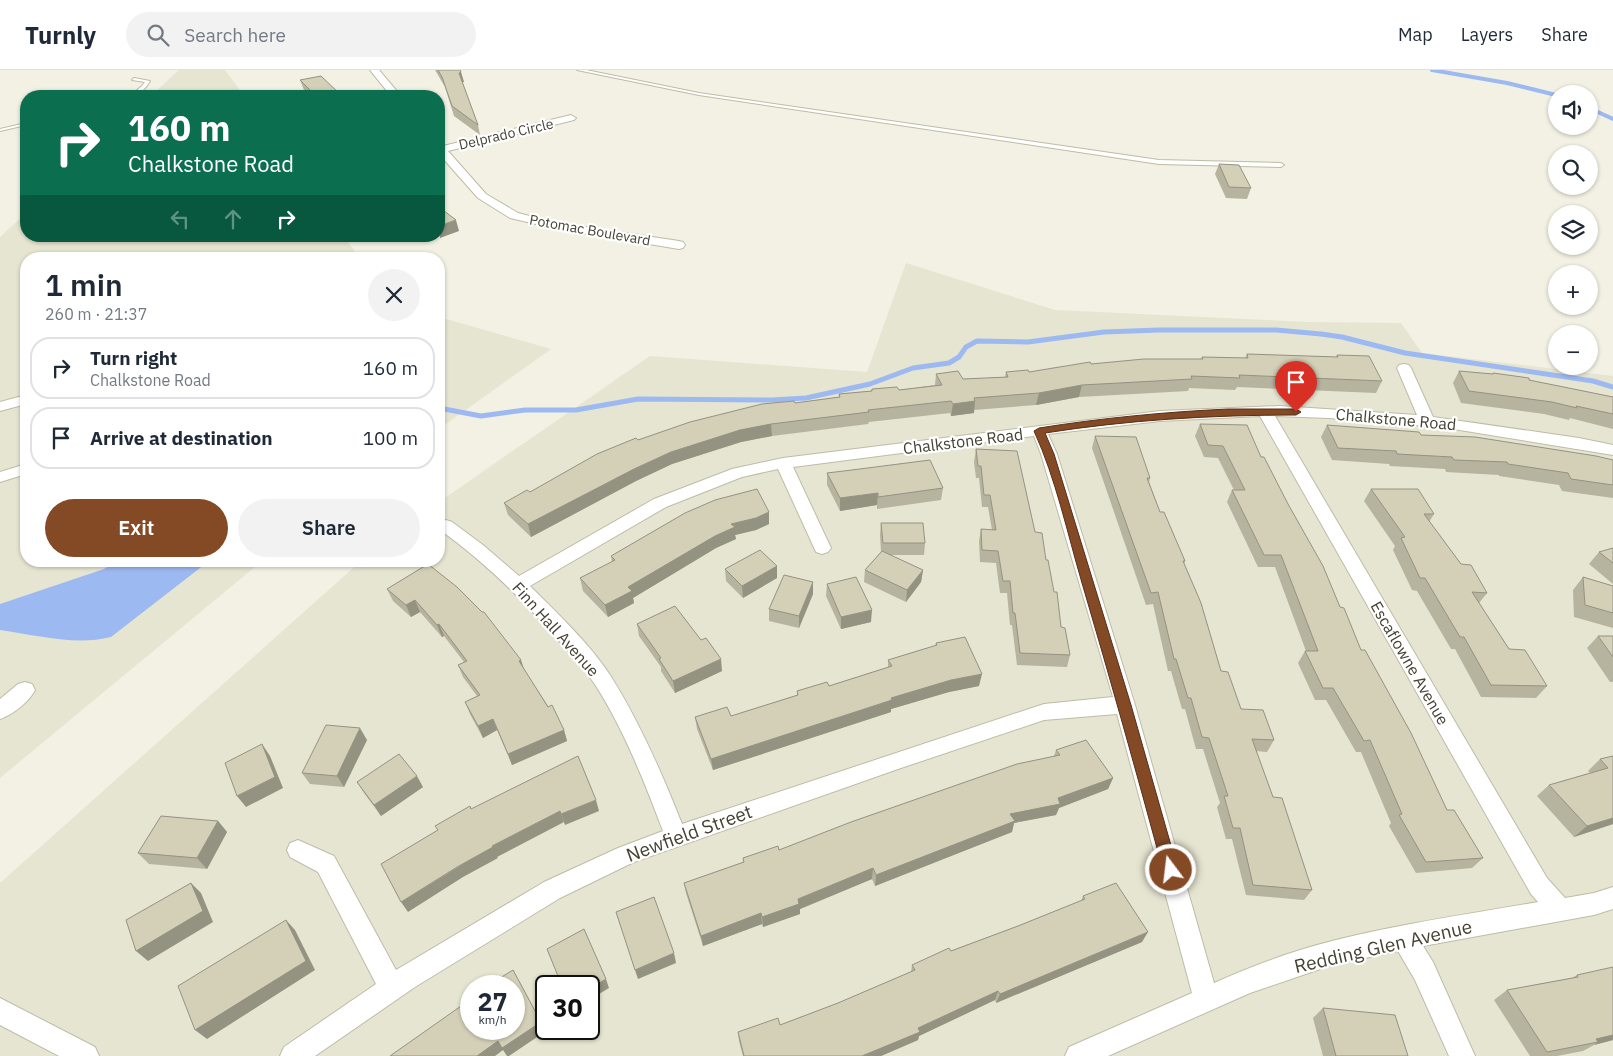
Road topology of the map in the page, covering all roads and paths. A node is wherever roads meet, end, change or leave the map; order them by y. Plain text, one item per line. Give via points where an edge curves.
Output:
1 (374, 70) edge
2 (579, 70) edge
3 (134, 79) dead end
4 (140, 90) edge
5 (391, 90) edge
6 (571, 118) dead end
7 (20, 125) edge
8 (0, 130) edge
9 (445, 148) edge
10 (445, 155) edge
11 (1281, 166) dead end
12 (679, 245) dead end
13 (1404, 368) dead end
14 (20, 401) edge
15 (0, 407) edge
16 (1265, 411) junction
17 (1427, 421) junction
18 (1039, 431) junction
19 (1613, 450) edge
20 (783, 463) junction
21 (20, 471) edge
22 (0, 477) edge
23 (446, 526) dead end
24 (822, 548) dead end
25 (518, 585) junction
26 (25, 690) dead end
27 (1125, 705) junction
28 (0, 711) edge
29 (676, 836) junction
30 (298, 850) dead end
31 (1613, 898) edge
32 (1560, 910) junction
33 (1404, 938) junction
34 (392, 988) junction
35 (1206, 999) junction
36 (0, 1011) edge
37 (86, 1056) edge
38 (293, 1056) edge
39 (1078, 1056) edge
40 (1462, 1056) edge

1 - 5 street
2 - 11 lane via 699,94 1159,162
3 - 4 lane via 148,81
6 - 9 street, Delprado Circle
7 - 8 lane
10 - 12 street, Potomac Boulevard via 482,196 514,216
13 - 17 street
14 - 15 street
16 - 17 street, Chalkstone Road
16 - 18 street, Chalkstone Road via 1160,416
16 - 32 street, Escaflowne Avenue via 1539,886
17 - 19 street, Chalkstone Road
18 - 20 street, Chalkstone Road
18 - 27 street via 1049,454
20 - 24 street
20 - 25 street, Chalkstone Road via 738,473 660,503
21 - 22 street
23 - 25 street, Finn Hall Avenue
25 - 29 street, Finn Hall Avenue via 602,680 645,762
26 - 28 street
27 - 29 street, Newfield Street via 1044,712
27 - 35 street
29 - 34 street, Newfield Street via 626,855 552,890
30 - 34 street via 326,864
31 - 32 street, Redding Glen Avenue
32 - 33 street, Redding Glen Avenue
33 - 35 street, Redding Glen Avenue via 1332,953 1247,981
33 - 40 street via 1424,971
34 - 38 street, Newfield Street
35 - 39 street, Redding Glen Avenue
36 - 37 street

